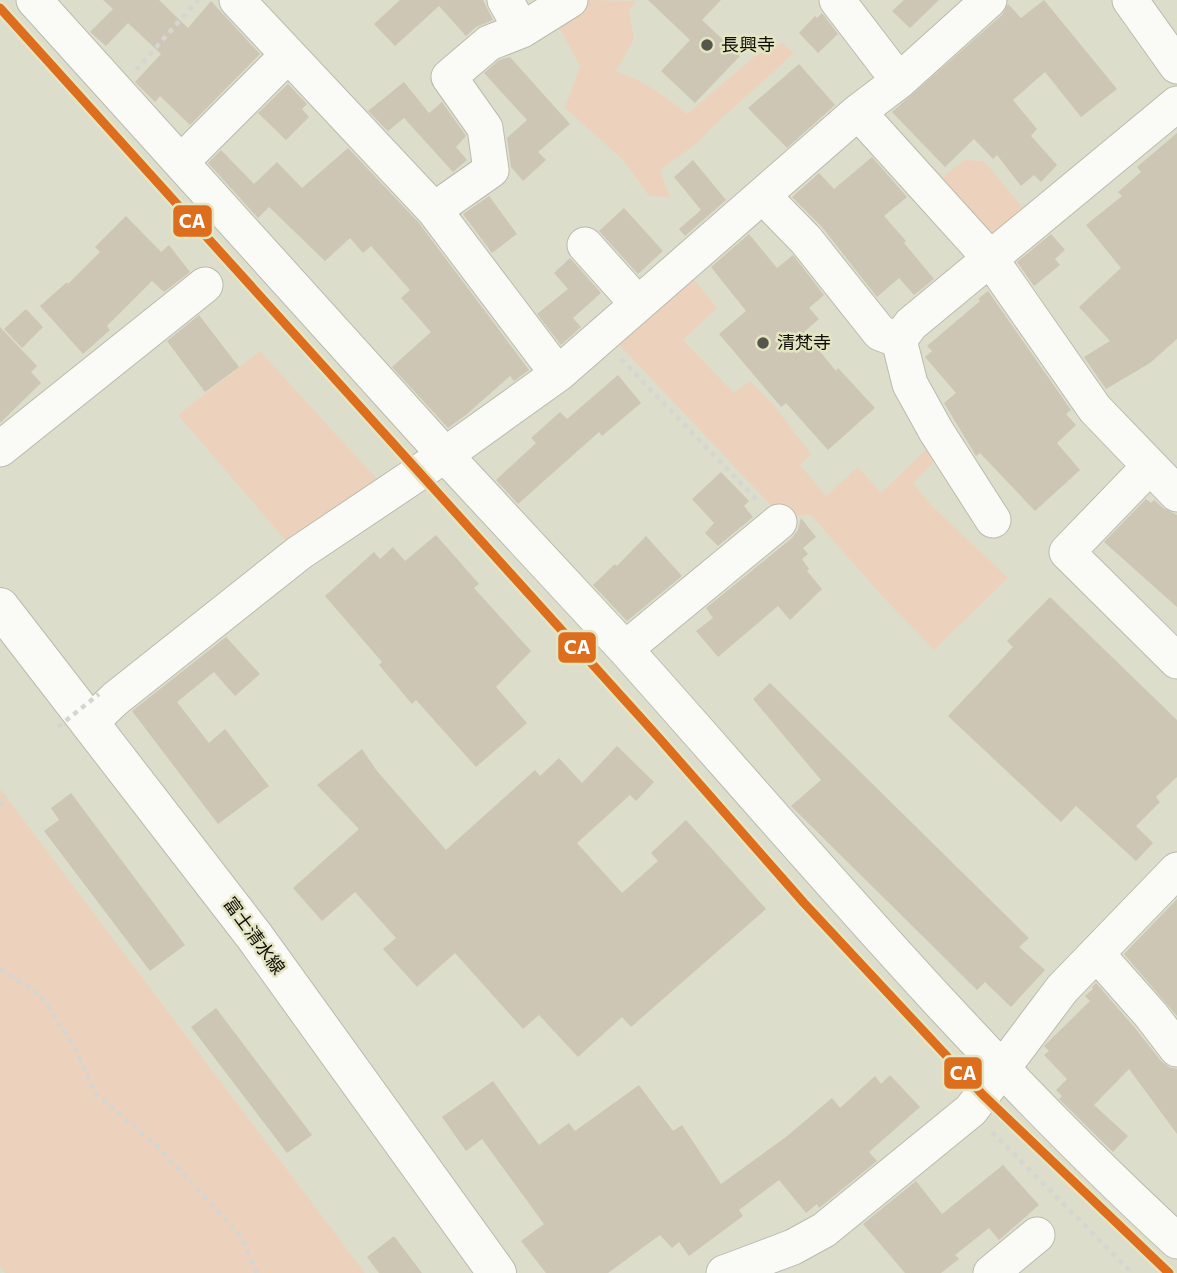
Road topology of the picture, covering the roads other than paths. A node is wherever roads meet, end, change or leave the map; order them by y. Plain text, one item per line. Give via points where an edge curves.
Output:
1 (34, 0) edge
2 (237, 0) edge
3 (505, 0) edge
4 (570, 0) edge
5 (838, 0) edge
6 (989, 0) edge
7 (1130, 0) edge
8 (522, 30) junction
9 (288, 55) junction
10 (1177, 66) edge
11 (899, 81) junction
12 (1177, 104) edge
13 (858, 112) junction
14 (181, 162) junction
15 (763, 196) junction
16 (434, 211) junction
17 (585, 245) dead end
18 (989, 257) junction
19 (205, 285) dead end
20 (637, 303) junction
21 (899, 340) junction
22 (558, 374) junction
23 (0, 449) edge
24 (445, 455) junction
25 (1149, 467) junction
26 (1177, 494) edge
27 (993, 520) dead end
28 (779, 522) road end
29 (0, 607) edge
30 (625, 649) junction
31 (1177, 661) edge
32 (82, 714) junction
33 (1177, 870) edge
34 (1097, 954) junction
35 (1177, 1049) edge
36 (1002, 1067) junction
37 (1037, 1235) dead end
38 (1177, 1241) edge
39 (497, 1273) edge
40 (724, 1273) edge
41 (991, 1273) edge

1 - 14 street
2 - 9 street
3 - 8 street
4 - 8 street
5 - 11 street
6 - 11 street
7 - 10 street
8 - 16 street via 489,43 449,77 485,128 491,170
9 - 14 street
9 - 16 street
11 - 13 street
12 - 18 street
13 - 15 street
13 - 18 street
14 - 24 street
15 - 20 street
15 - 21 street via 806,240 880,333
16 - 22 street
17 - 20 street
18 - 21 street via 911,324
18 - 25 street via 1095,409
19 - 23 street
20 - 22 street
21 - 27 street via 910,384
22 - 24 street
24 - 30 street
24 - 32 street via 299,553 115,699
25 - 26 street
25 - 31 street via 1067,552
28 - 30 street
29 - 32 main road, 富士清水線
30 - 36 street
32 - 39 main road, 富士清水線 via 256,937
33 - 34 street
34 - 35 street
34 - 36 street via 1062,989
36 - 38 street
36 - 40 street via 971,1110 824,1230
37 - 41 street

